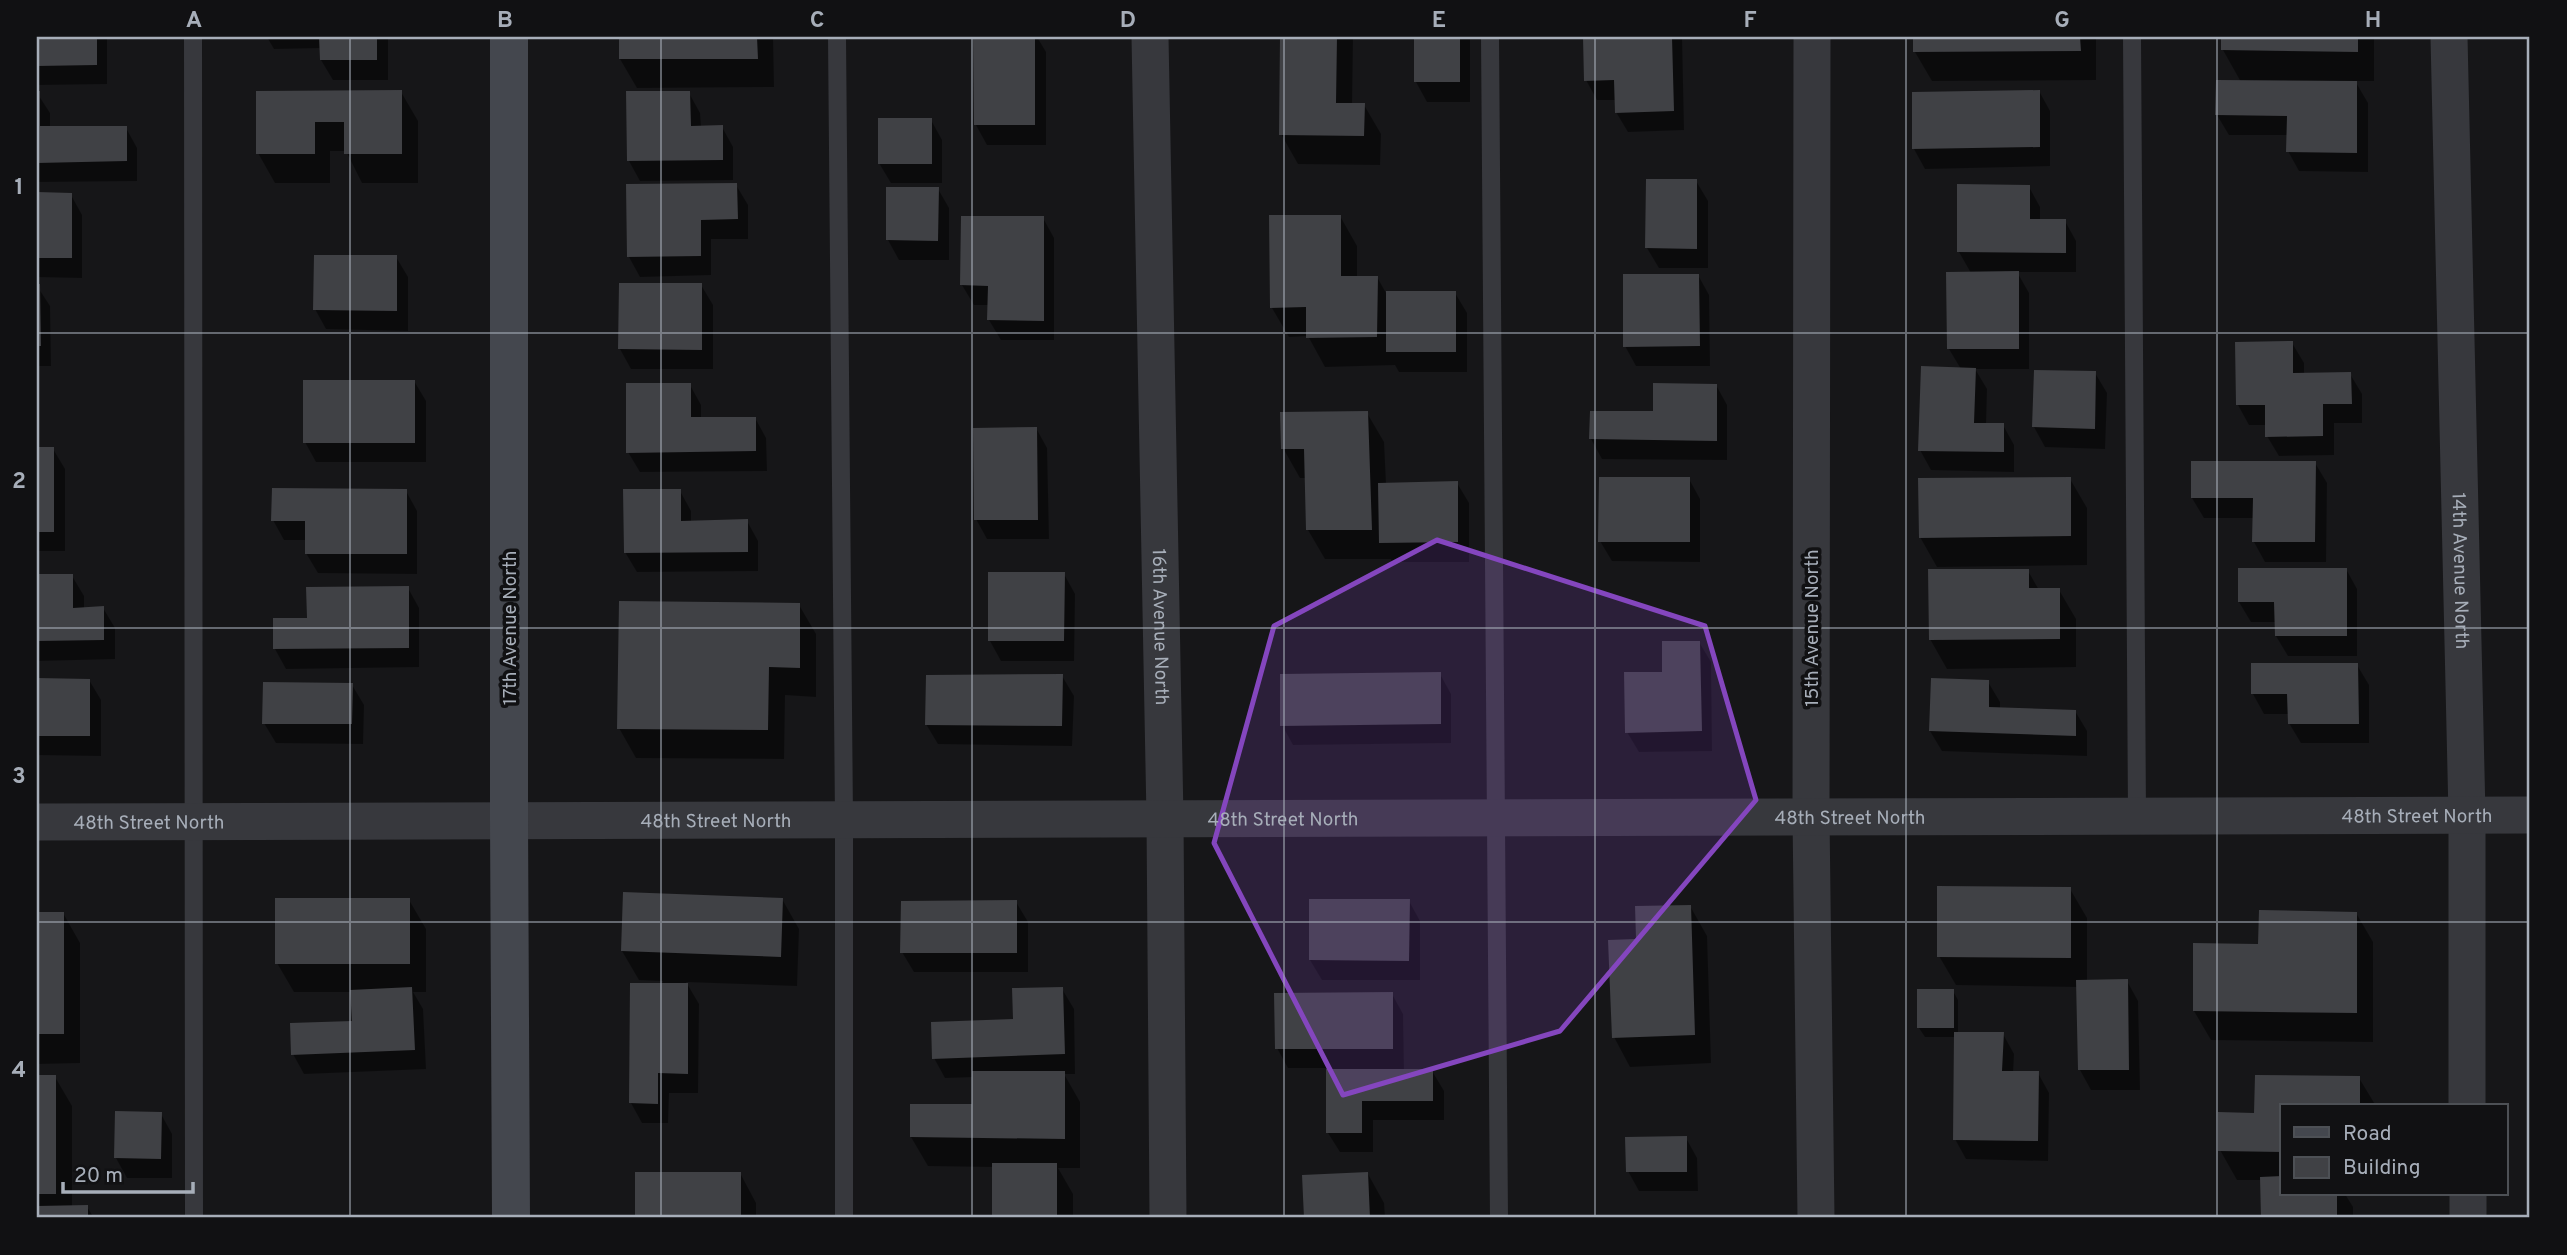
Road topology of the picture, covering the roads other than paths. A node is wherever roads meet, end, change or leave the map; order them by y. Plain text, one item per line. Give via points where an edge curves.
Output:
1 (193, 37) edge
2 (509, 37) edge
3 (837, 37) edge
4 (1150, 37) edge
5 (1490, 37) edge
6 (1812, 37) edge
7 (2132, 37) edge
8 (2449, 37) edge
9 (2137, 815) junction
10 (2467, 815) junction
11 (2530, 815) edge
12 (1497, 816) junction
13 (1811, 816) junction
14 (1165, 818) junction
15 (844, 819) junction
16 (509, 820) junction
17 (194, 821) junction
18 (37, 822) edge
19 (2468, 1104) edge
20 (2468, 1196) edge
21 (194, 1218) edge
22 (511, 1218) edge
23 (844, 1218) edge
24 (1168, 1218) edge
25 (1499, 1218) edge
26 (1816, 1218) edge
27 (2468, 1218) edge

1 - 17 lane
2 - 16 street, 17th Avenue North
3 - 15 lane
4 - 14 street, 16th Avenue North
5 - 12 lane
6 - 13 street, 15th Avenue North
7 - 9 lane
8 - 10 street, 14th Avenue North
9 - 10 street, 48th Street North
9 - 13 street, 48th Street North
10 - 11 street, 48th Street North
10 - 19 street, 14th Avenue North
12 - 13 street, 48th Street North
12 - 14 street, 48th Street North
12 - 25 lane
13 - 26 street, 15th Avenue North
14 - 15 street, 48th Street North
14 - 24 street, 16th Avenue North
15 - 16 street, 48th Street North
15 - 23 lane
16 - 17 street, 48th Street North
16 - 22 street, 17th Avenue North
17 - 18 street, 48th Street North
17 - 21 lane
20 - 27 street

